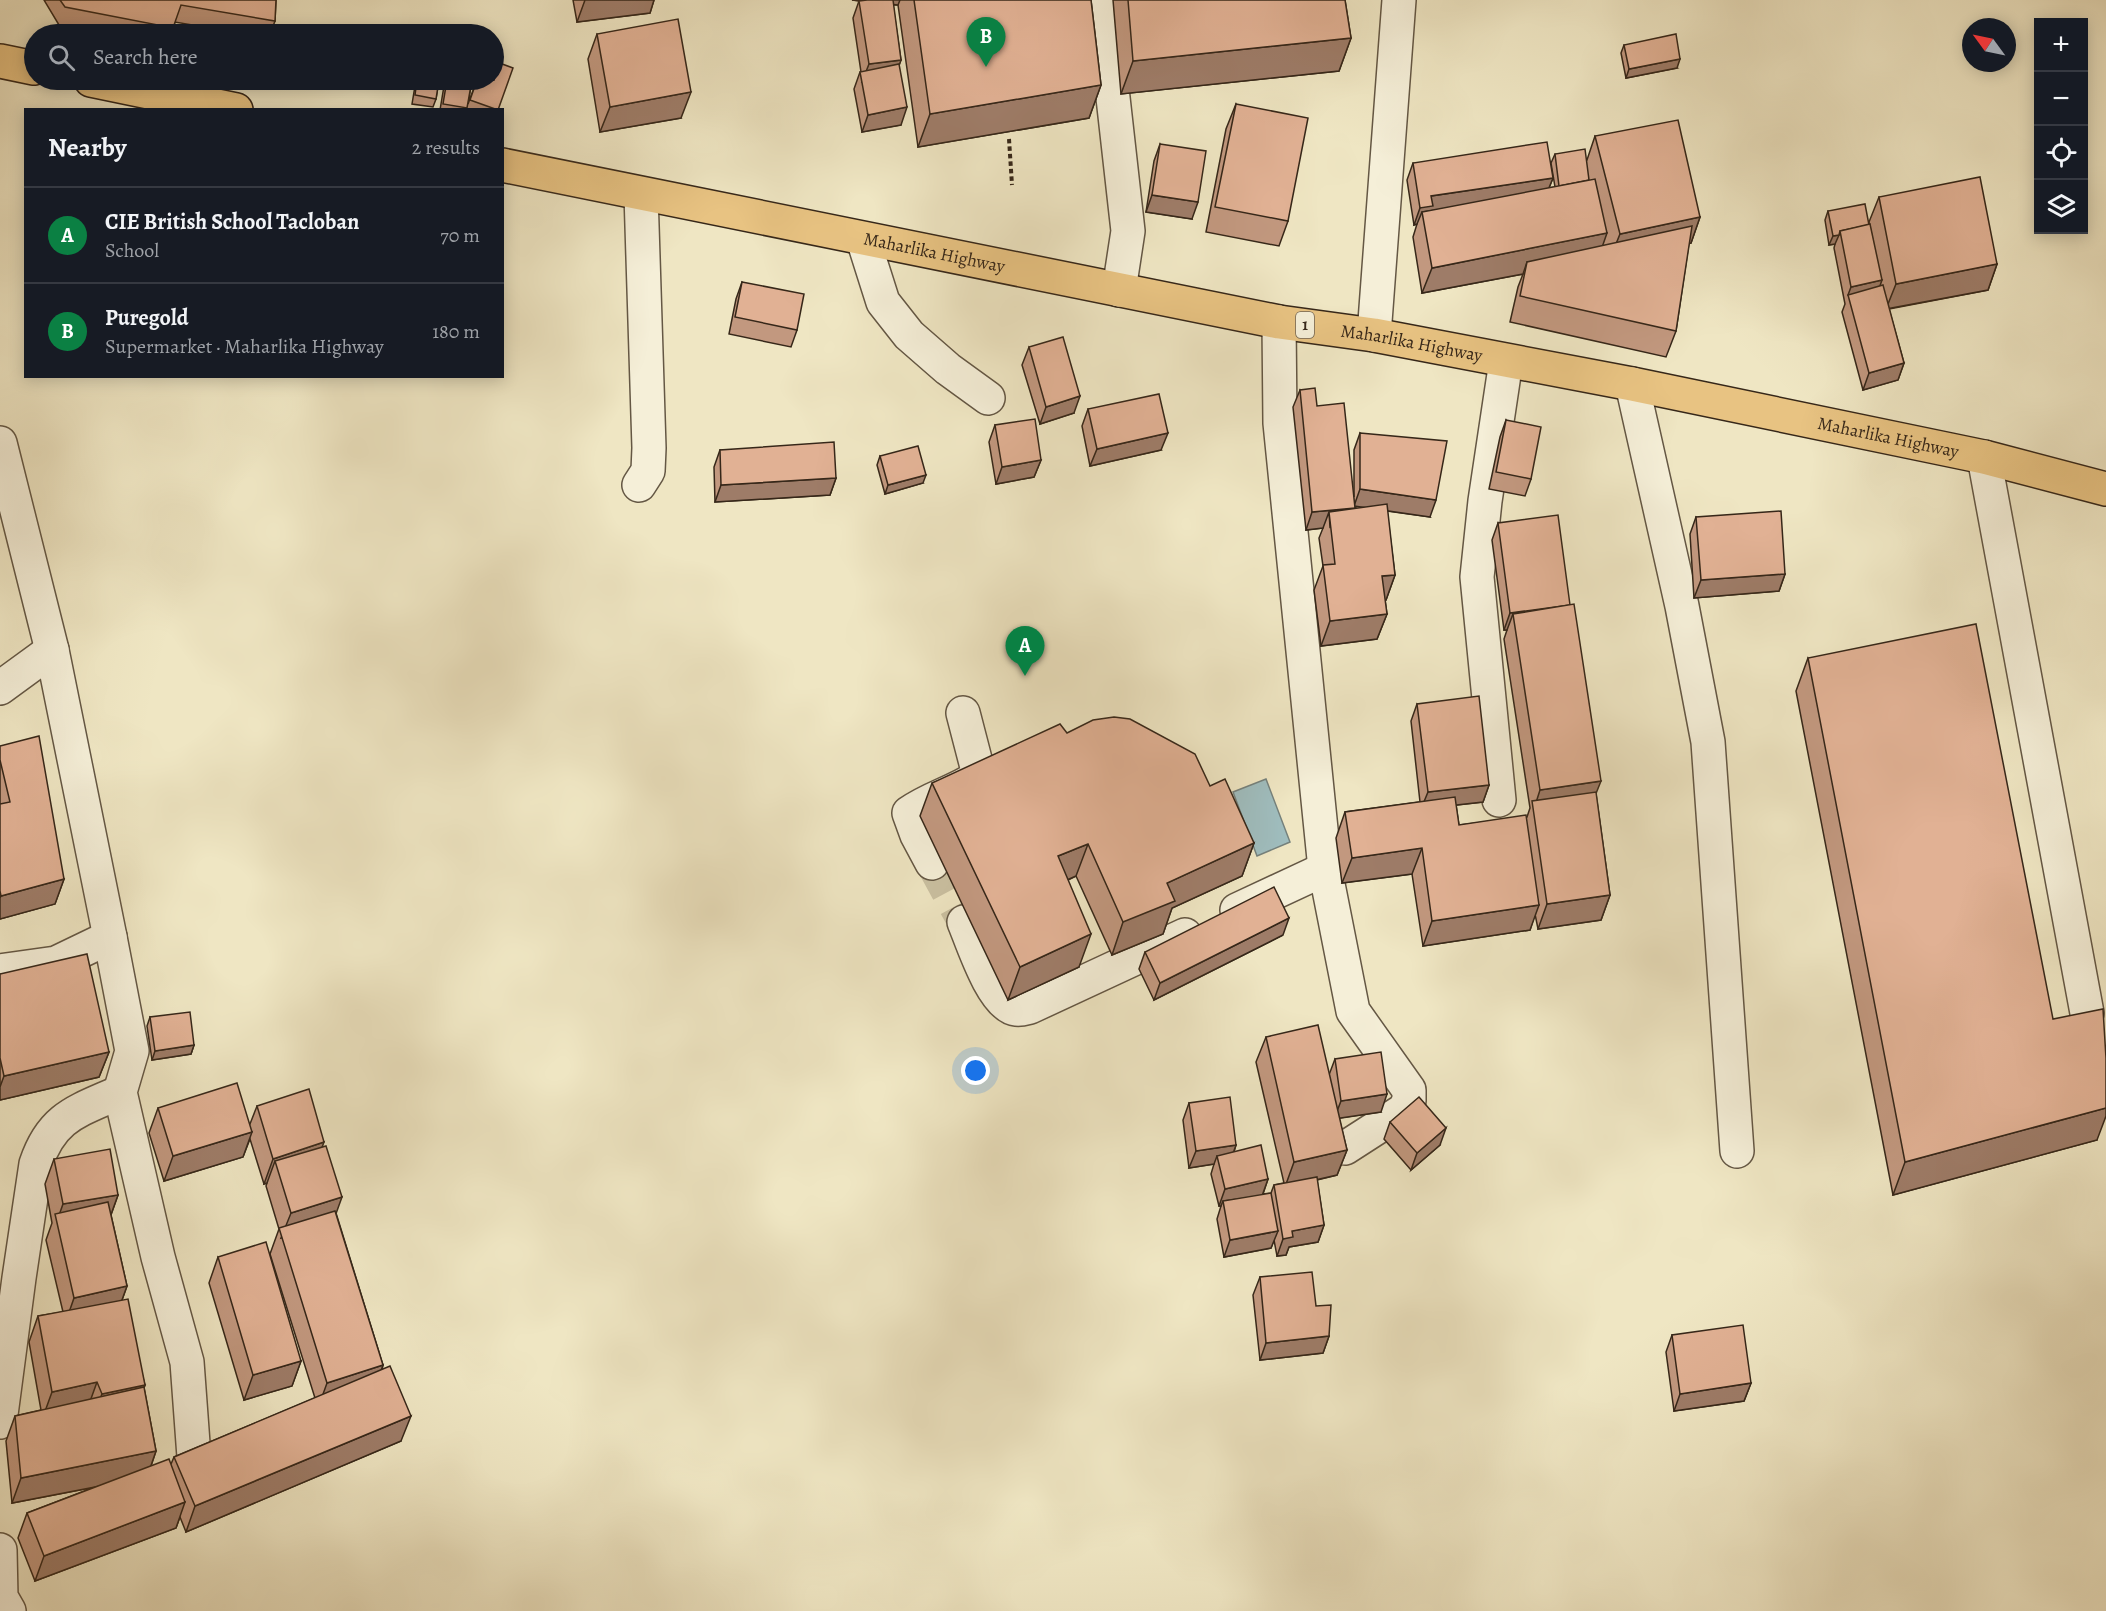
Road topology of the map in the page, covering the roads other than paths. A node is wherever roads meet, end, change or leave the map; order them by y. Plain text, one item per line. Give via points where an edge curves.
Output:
1 (1101, 0) edge
2 (1399, 0) edge
3 (0, 61) edge
4 (24, 66) edge
5 (139, 90) edge
6 (226, 108) edge
7 (504, 165) edge
8 (641, 194) junction
9 (863, 239) junction
10 (1119, 290) junction
11 (1279, 322) junction
12 (1374, 335) junction
13 (1506, 361) junction
14 (1632, 384) junction
15 (988, 398) dead end
16 (0, 443) edge
17 (1983, 458) junction
18 (639, 485) dead end
19 (2106, 489) edge
20 (52, 650) junction
21 (0, 688) edge
22 (963, 713) dead end
23 (1499, 800) dead end
24 (932, 863) tunnel mouth
25 (1325, 869) junction
26 (964, 922) tunnel mouth
27 (110, 937) junction
28 (0, 971) edge
29 (2087, 1013) edge
30 (120, 1092) junction
31 (1345, 1148) edge
32 (1737, 1151) dead end
33 (0, 1422) edge
34 (194, 1457) edge
35 (0, 1550) edge
36 (9, 1611) edge

1 - 10 street via 1128,231
2 - 12 street
3 - 4 main road
5 - 6 main road
7 - 8 main road, Maharlika Highway / 1
8 - 9 main road, Maharlika Highway / 1
8 - 18 street via 649,448 648,471
9 - 10 main road, Maharlika Highway / 1
9 - 15 street via 883,302 909,335
10 - 11 main road, Maharlika Highway / 1
11 - 12 main road, Maharlika Highway / 1
11 - 25 street via 1280,423
12 - 13 main road, Maharlika Highway / 1
13 - 14 main road, Maharlika Highway / 1
13 - 23 street via 1477,577
14 - 17 main road, Maharlika Highway / 1
14 - 32 street via 1708,742
16 - 20 street
17 - 19 main road, Maharlika Highway / 1
17 - 29 street
20 - 21 street
20 - 27 street
22 - 24 street via 977,767 976,778 909,813
25 - 26 street via 1030,1007 1015,1009 994,992
25 - 31 street via 1353,1011 1409,1090 1404,1110
27 - 28 street via 56,963
27 - 30 street via 132,1051
30 - 33 street via 68,1116 41,1151 36,1164
30 - 34 street via 187,1362
35 - 36 street via 1,1597

